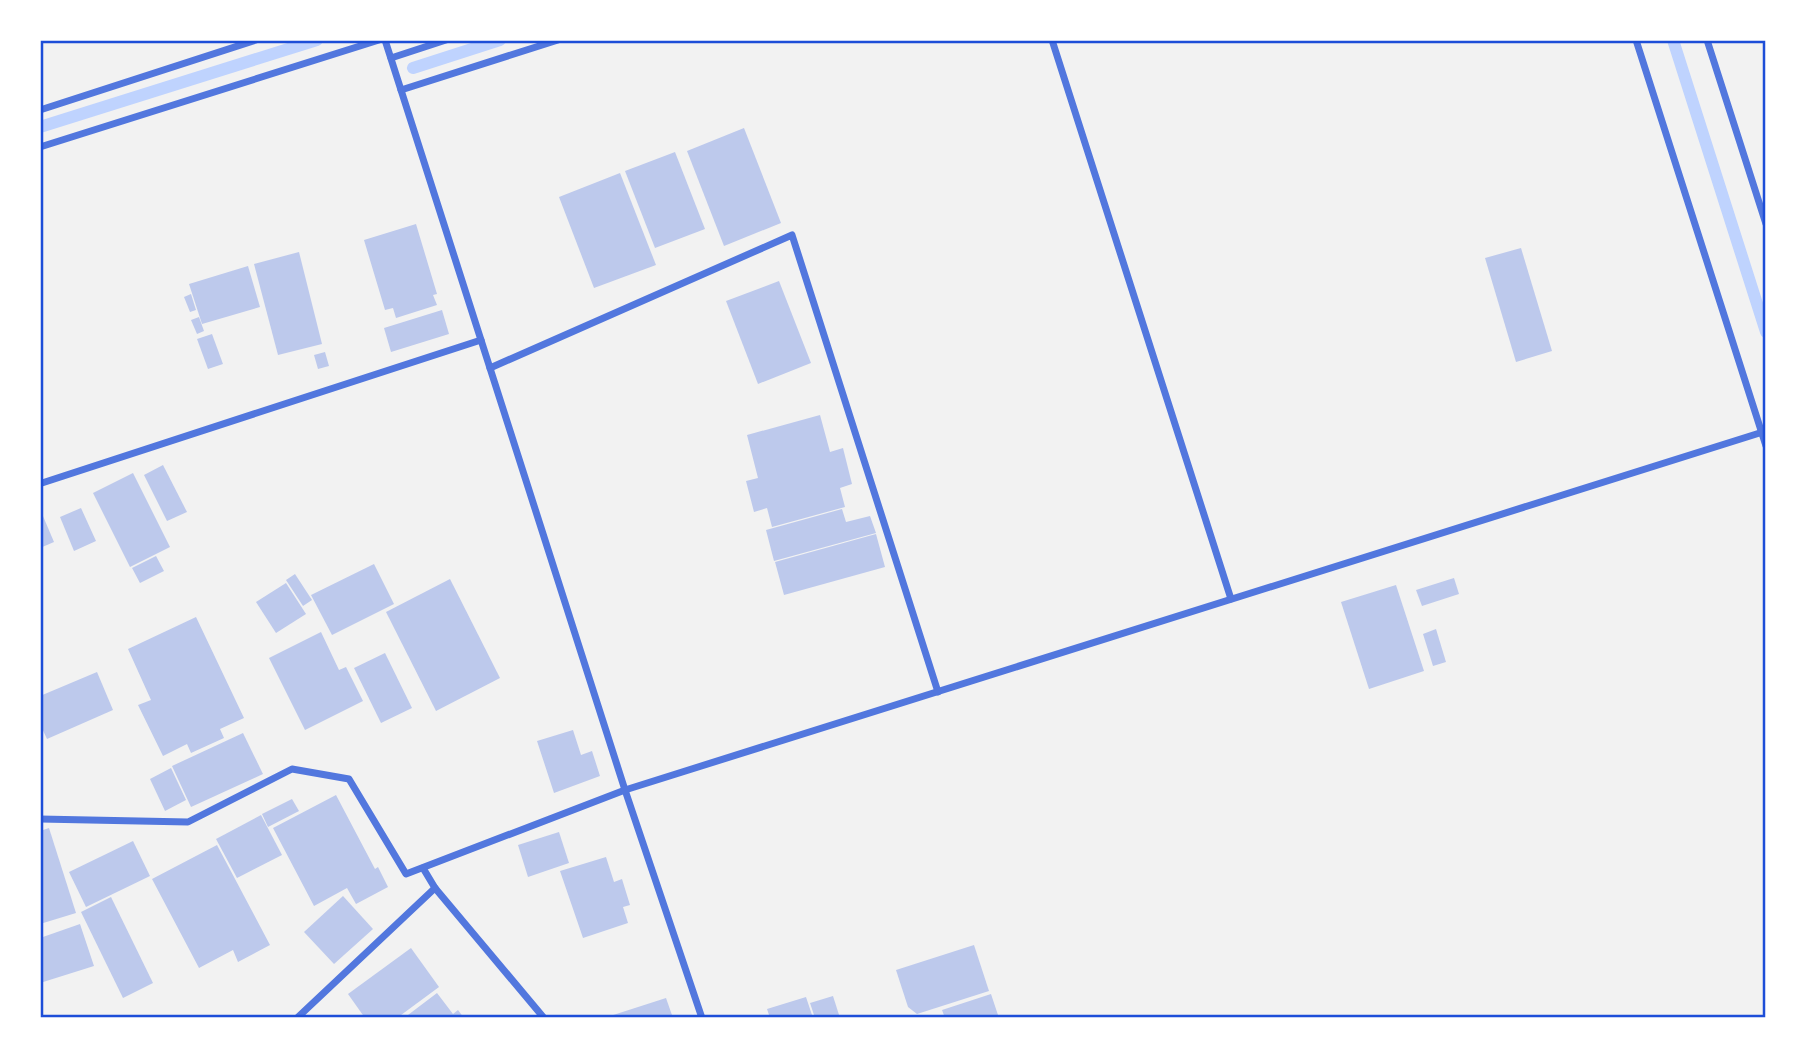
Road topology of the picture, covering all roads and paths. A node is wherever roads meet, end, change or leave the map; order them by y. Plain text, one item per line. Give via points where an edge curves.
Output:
1 (256, 40) edge
2 (379, 40) edge
3 (385, 40) edge
4 (446, 40) edge
5 (558, 40) edge
6 (1052, 40) edge
7 (1636, 40) edge
8 (1707, 40) edge
9 (391, 58) junction
10 (401, 90) junction
11 (40, 110) edge
12 (40, 147) edge
13 (1766, 225) edge
14 (481, 340) junction
15 (490, 368) junction
16 (1764, 432) edge
17 (1766, 446) edge
18 (42, 483) dead end
19 (1231, 600) junction
20 (938, 692) junction
21 (625, 790) junction
22 (40, 819) edge
23 (423, 867) junction
24 (435, 888) junction
25 (297, 1018) edge
26 (544, 1018) edge
27 (702, 1018) edge

1 - 11 street
2 - 12 street
3 - 9 street
4 - 9 street
5 - 10 street
6 - 19 street
7 - 16 street
8 - 13 street
9 - 10 street
10 - 14 street
14 - 15 street
14 - 18 street
15 - 20 street via 792,235
15 - 21 street
16 - 17 street
16 - 19 street
19 - 20 street
20 - 21 street
21 - 23 street
21 - 27 street
22 - 23 street via 188,822 292,769 349,779 406,874
23 - 24 street
24 - 25 street
24 - 26 street

